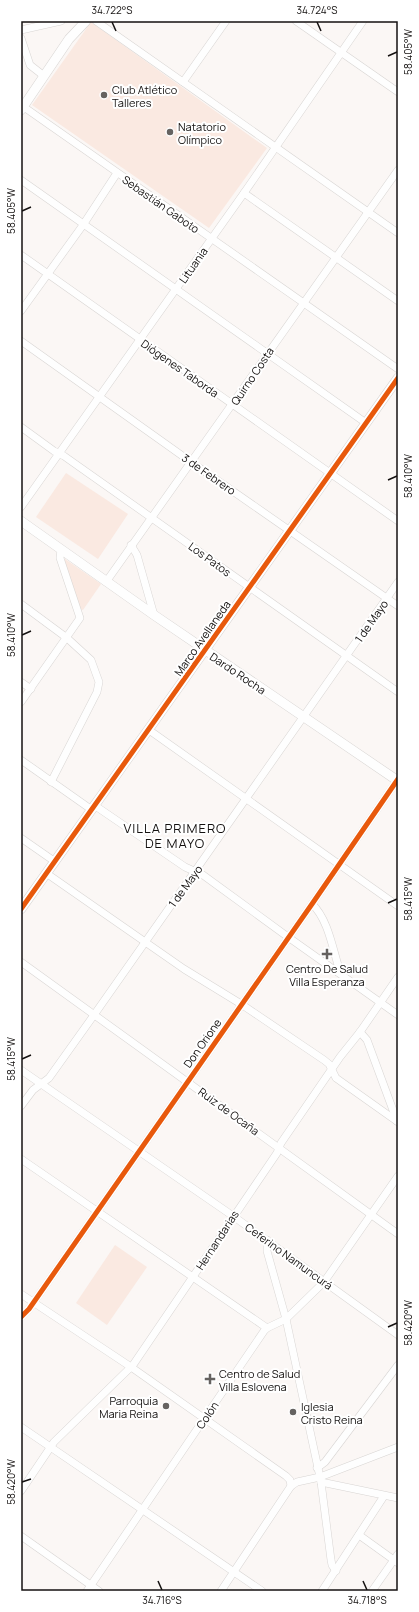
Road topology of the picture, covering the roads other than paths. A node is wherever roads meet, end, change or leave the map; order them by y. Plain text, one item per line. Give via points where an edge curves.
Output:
1 (61, 21) edge
2 (76, 21) edge
3 (86, 21) edge
4 (96, 21) edge
5 (226, 21) edge
6 (296, 21) edge
7 (363, 21) edge
8 (21, 30) edge
9 (21, 38) edge
10 (69, 39) junction
11 (341, 52) junction
12 (44, 76) junction
13 (183, 82) junction
14 (398, 92) edge
15 (22, 108) edge
16 (274, 148) junction
17 (398, 170) edge
18 (117, 173) junction
19 (21, 180) edge
20 (244, 193) junction
21 (369, 213) junction
22 (83, 224) junction
23 (398, 233) edge
24 (211, 239) junction
25 (21, 255) edge
26 (336, 259) junction
27 (48, 274) junction
28 (176, 289) junction
29 (304, 302) junction
30 (398, 302) edge
31 (21, 311) edge
32 (139, 339) junction
33 (21, 341) edge
34 (267, 354) junction
35 (398, 369) edge
36 (398, 378) edge
37 (100, 396) junction
38 (232, 405) junction
39 (366, 423) junction
40 (21, 427) edge
41 (59, 453) junction
42 (191, 462) junction
43 (329, 473) junction
44 (21, 508) edge
45 (152, 518) junction
46 (21, 521) edge
47 (398, 521) edge
48 (290, 531) junction
49 (131, 545) junction
50 (61, 550) junction
51 (106, 582) junction
52 (398, 582) edge
53 (249, 588) junction
54 (387, 598) junction
55 (21, 604) edge
56 (398, 606) edge
57 (154, 615) junction
58 (67, 638) junction
59 (205, 650) junction
60 (346, 656) junction
61 (21, 682) edge
62 (31, 689) junction
63 (398, 692) edge
64 (21, 702) edge
65 (302, 717) junction
66 (149, 730) junction
67 (21, 760) edge
68 (398, 780) edge
69 (51, 782) junction
70 (247, 798) junction
71 (93, 808) junction
72 (21, 838) edge
73 (54, 862) junction
74 (339, 865) junction
75 (196, 870) junction
76 (46, 873) junction
77 (312, 904) junction
78 (398, 906) edge
79 (21, 909) edge
80 (288, 937) junction
81 (145, 942) junction
82 (21, 962) edge
83 (338, 972) junction
84 (398, 977) edge
85 (380, 1002) junction
86 (241, 1004) junction
87 (94, 1014) junction
88 (398, 1015) edge
89 (360, 1032) junction
90 (21, 1070) edge
91 (331, 1070) junction
92 (188, 1081) junction
93 (41, 1084) junction
94 (21, 1106) edge
95 (397, 1122) edge
96 (279, 1148) junction
97 (138, 1152) junction
98 (21, 1158) edge
99 (398, 1176) edge
100 (97, 1211) junction
101 (233, 1216) junction
102 (371, 1216) junction
103 (398, 1234) edge
104 (267, 1240) junction
105 (193, 1278) junction
106 (324, 1282) junction
107 (21, 1294) edge
108 (33, 1303) junction
109 (21, 1317) edge
110 (286, 1319) junction
111 (267, 1328) junction
112 (398, 1335) edge
113 (398, 1365) edge
114 (131, 1367) junction
115 (204, 1418) junction
116 (21, 1427) edge
117 (51, 1447) junction
118 (398, 1447) edge
119 (317, 1468) junction
120 (320, 1479) junction
121 (291, 1486) junction
122 (21, 1491) edge
123 (384, 1496) junction
124 (398, 1498) edge
125 (142, 1509) junction
126 (359, 1535) junction
127 (21, 1536) edge
128 (397, 1559) edge
129 (336, 1571) junction
130 (234, 1572) junction
131 (89, 1588) edge
132 (99, 1591) edge
133 (221, 1591) edge
134 (262, 1591) edge
135 (322, 1591) edge
136 (372, 1591) edge

1 - 8 street
2 - 10 street
3 - 10 street
4 - 13 street
5 - 13 street
6 - 11 street
7 - 11 street, Lituania
9 - 12 street via 30,65
10 - 12 street
11 - 14 street
11 - 16 street, Lituania
12 - 15 street
13 - 16 street
15 - 18 street, Sebastián Gaboto
16 - 20 street, Lituania
16 - 21 street
17 - 21 street, Quirno Costa
18 - 22 street
18 - 24 street, Sebastián Gaboto
19 - 22 street
20 - 24 street, Lituania
20 - 26 street
21 - 23 street
21 - 26 street, Quirno Costa
22 - 27 street
22 - 28 street
24 - 28 street, Lituania
24 - 29 street, Sebastián Gaboto
25 - 27 street, Diógenes Taborda
26 - 29 street, Quirno Costa
26 - 30 street
27 - 31 street
27 - 32 street, Diógenes Taborda
28 - 32 street, Lituania
28 - 34 street
29 - 34 street, Quirno Costa
29 - 35 street, Sebastián Gaboto
32 - 37 street, Lituania
32 - 38 street, Diógenes Taborda
33 - 37 street, 3 de Febrero
34 - 38 street, Quirno Costa
34 - 39 street
36 - 39 street, Marco Avellaneda
37 - 41 street, Lituania
37 - 42 street, 3 de Febrero
38 - 42 street, Quirno Costa
38 - 43 street, Diógenes Taborda
39 - 43 street, Marco Avellaneda
40 - 41 street, Los Patos
41 - 44 street, Lituania
41 - 45 street, Los Patos
42 - 45 street, Quirno Costa
42 - 48 street, 3 de Febrero
43 - 47 street, Diógenes Taborda
43 - 48 street, Marco Avellaneda
45 - 49 street, Quirno Costa
45 - 53 street, Los Patos
46 - 50 street, Dardo Rocha
48 - 53 street, Marco Avellaneda
48 - 54 street, 3 de Febrero
49 - 51 street, Quirno Costa
49 - 57 street via 137,555
50 - 51 street, Dardo Rocha
50 - 58 street via 60,558 80,618
51 - 57 street, Dardo Rocha
52 - 54 street, 1 de Mayo
53 - 59 street, Marco Avellaneda
53 - 60 street, Los Patos
54 - 56 street, 3 de Febrero
54 - 60 street, 1 de Mayo
55 - 58 street
57 - 59 street, Dardo Rocha
58 - 62 street
58 - 69 street via 91,660 99,686
59 - 65 street, Dardo Rocha
59 - 66 street, Marco Avellaneda
60 - 63 street, Los Patos
60 - 65 street, 1 de Mayo
61 - 62 street
62 - 64 street
65 - 68 street, Dardo Rocha
65 - 70 street, 1 de Mayo
66 - 70 street
66 - 71 street, Marco Avellaneda
67 - 69 street
68 - 74 street, Don Orione
69 - 71 street
70 - 74 street
70 - 75 street, 1 de Mayo
71 - 73 street, Marco Avellaneda
71 - 75 street via 186,867
72 - 73 street
73 - 76 street, Marco Avellaneda
74 - 77 street, Don Orione
74 - 78 street
75 - 80 street
75 - 81 street, 1 de Mayo
76 - 79 street, Marco Avellaneda
76 - 81 street
77 - 80 street, Don Orione
77 - 83 street via 326,926
80 - 83 street
80 - 86 street, Don Orione
81 - 86 street via 184,970
81 - 87 street, 1 de Mayo
82 - 87 street, Ruiz de Ocaña
83 - 85 street
84 - 85 street, Hernandarias
85 - 88 street
85 - 89 street, Hernandarias
86 - 91 street via 324,1060
86 - 92 street, Don Orione
87 - 92 street, Ruiz de Ocaña
87 - 93 street, 1 de Mayo via 49,1078
89 - 91 street, Hernandarias
89 - 95 street via 367,1040
90 - 93 street, Ceferino Namuncurá
91 - 95 street via 336,1078
91 - 96 street, Hernandarias
92 - 96 street, Ruiz de Ocaña
92 - 97 street, Don Orione
93 - 94 street, 1 de Mayo
93 - 97 street, Ceferino Namuncurá
96 - 101 street, Hernandarias
96 - 102 street, Ruiz de Ocaña
97 - 100 street, Don Orione
97 - 101 street, Ceferino Namuncurá
98 - 100 street
99 - 102 street, Colón
100 - 105 street
100 - 108 street, Don Orione
101 - 104 street, Ceferino Namuncurá
101 - 105 street, Hernandarias
102 - 103 street, Ruiz de Ocaña
102 - 106 street, Colón
104 - 106 street, Ceferino Namuncurá
104 - 110 street via 267,1251
105 - 111 street
105 - 114 street, Hernandarias
106 - 110 street, Colón
106 - 112 street, Ceferino Namuncurá
107 - 108 street
108 - 109 street, Don Orione
108 - 114 street
110 - 111 street, Colón
110 - 119 street
111 - 115 street, Colón
113 - 119 street
114 - 115 street
114 - 117 street, Hernandarias
115 - 121 street via 286,1476
115 - 125 street, Colón
116 - 117 street
117 - 122 street, Hernandarias
117 - 125 street
118 - 120 street
119 - 120 street
120 - 121 street via 297,1482
120 - 123 street
120 - 129 street via 331,1560
121 - 130 street
123 - 124 street
123 - 126 street
125 - 130 street
125 - 131 street, Colón
126 - 128 street
126 - 129 street
127 - 131 street
128 - 136 street
129 - 135 street
130 - 133 street
130 - 134 street
131 - 132 street

